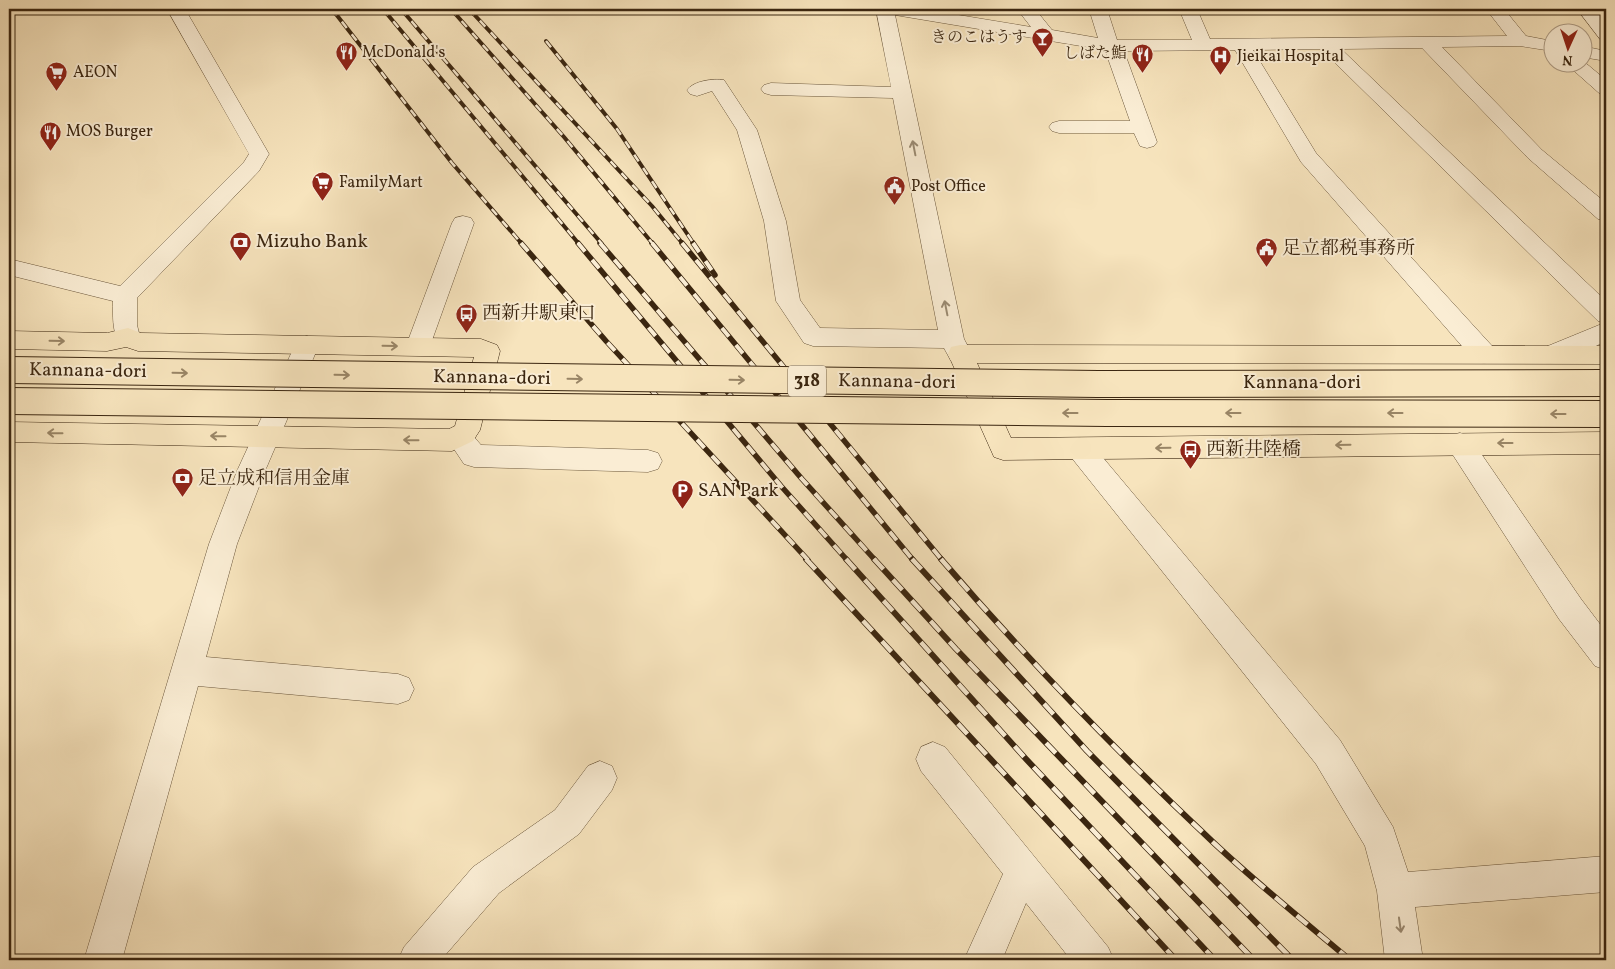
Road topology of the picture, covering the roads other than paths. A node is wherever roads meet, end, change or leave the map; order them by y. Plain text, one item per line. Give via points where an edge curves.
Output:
1 (176, 9) edge
2 (885, 9) edge
3 (892, 9) edge
4 (1026, 9) edge
5 (1098, 9) edge
6 (1188, 9) edge
7 (1495, 9) edge
8 (1586, 9) edge
9 (1606, 35) edge
10 (1047, 36) junction
11 (1520, 40) junction
12 (1427, 42) junction
13 (1592, 42) edge
14 (1606, 43) edge
15 (1326, 44) junction
16 (1542, 44) edge
17 (1111, 46) junction
18 (1204, 46) junction
19 (1242, 46) junction
20 (1592, 53) edge
21 (1606, 56) edge
22 (1585, 72) edge
23 (771, 89) dead end
24 (1606, 89) edge
25 (697, 90) dead end
26 (903, 93) junction
27 (1058, 127) dead end
28 (1606, 214) edge
29 (463, 223) dead end
30 (9, 267) edge
31 (125, 296) junction
32 (1606, 315) edge
33 (1606, 331) edge
34 (128, 337) junction
35 (9, 340) edge
36 (307, 345) junction
37 (418, 346) junction
38 (956, 347) junction
39 (1484, 354) junction
40 (1552, 355) junction
41 (1606, 355) edge
42 (9, 370) edge
43 (1606, 383) edge
44 (9, 401) edge
45 (1606, 414) edge
46 (9, 432) edge
47 (266, 437) junction
48 (459, 437) junction
49 (1606, 443) edge
50 (1460, 444) junction
51 (1080, 449) junction
52 (648, 462) dead end
53 (1606, 656) edge
54 (186, 670) junction
55 (398, 689) dead end
56 (933, 759) dead end
57 (600, 778) dead end
58 (1023, 869) junction
59 (1606, 874) edge
60 (1395, 891) junction
61 (103, 960) edge
62 (417, 960) edge
63 (983, 960) edge
64 (1095, 960) edge
65 (1404, 960) edge

1 - 31 street via 257,149 258,159
2 - 26 street
3 - 10 street
4 - 10 street
5 - 17 street
6 - 18 street
7 - 11 street
8 - 9 street
10 - 17 street
11 - 12 street
11 - 16 street
12 - 15 street
12 - 28 street via 1535,154
13 - 14 street
15 - 19 street
15 - 32 street
17 - 18 street
17 - 27 street via 1144,135
18 - 19 street
19 - 39 street via 1308,157
20 - 21 street
22 - 24 street
23 - 26 street
25 - 38 street via 717,84 747,130 775,221 788,301 812,337
38 -> 26 street
29 - 37 street
30 - 31 street
31 - 34 street via 124,325
33 - 40 street
35 -> 34 main road via 107,342
34 - 36 main road via 138,342
36 -> 37 main road
36 - 47 street
37 - 48 main road via 488,351 467,430
38 - 39 main road
38 - 51 main road via 1003,449
39 - 40 main road
40 - 41 main road
42 -> 43 main road, Kannana-dori / 318, bridge via 1079,384
45 -> 44 main road, Kannana-dori / 318, bridge via 1097,413
47 -> 46 main road
48 -> 47 main road via 444,441
47 - 54 street via 222,544
48 - 52 street via 474,456
49 -> 50 main road
50 -> 51 main road
50 - 53 street via 1570,609
51 - 60 street via 1328,752 1381,839
54 - 55 street
54 - 61 street
56 - 58 street
57 - 62 street via 567,822 486,880
58 - 63 street
58 - 64 street
59 - 60 street
60 -> 65 street

